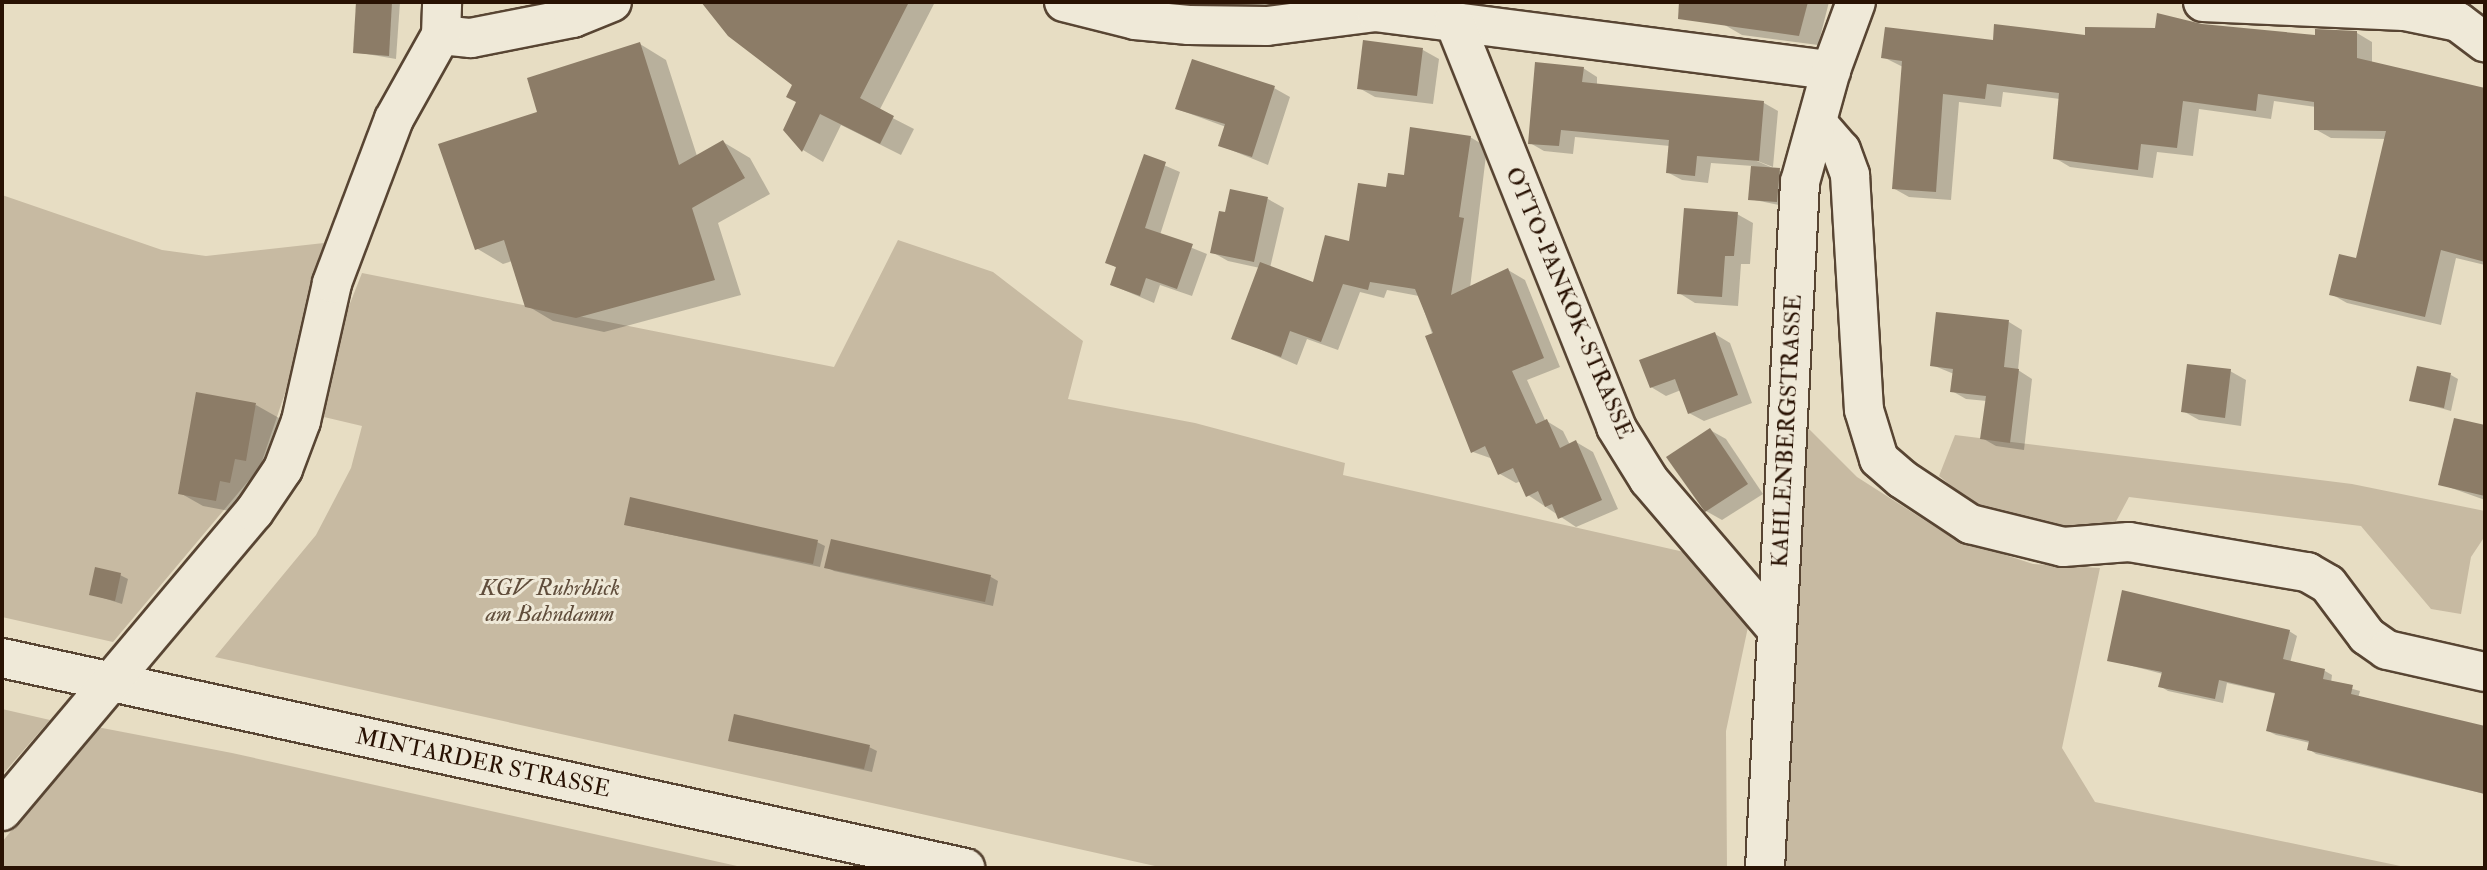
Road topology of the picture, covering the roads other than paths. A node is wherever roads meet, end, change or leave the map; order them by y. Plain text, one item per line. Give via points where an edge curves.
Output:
1 (612, 2) edge
2 (1064, 2) edge
3 (1856, 2) edge
4 (2203, 2) edge
5 (1323, 10) edge
6 (441, 18) edge
7 (1454, 20) junction
8 (2485, 43) edge
9 (1831, 70) junction
10 (1818, 124) junction
11 (1775, 627) junction
12 (2, 658) edge
13 (2485, 672) edge
14 (107, 681) junction
15 (2, 811) edge
16 (965, 868) edge
17 (1765, 868) edge

1 - 6 street via 573,18 471,38
2 - 5 street via 1135,20 1189,25 1267,26
3 - 9 street, KAHLENBERGSTRASSE
4 - 8 street via 2404,11 2458,22
5 - 7 street
6 - 14 street via 394,119 332,283 301,421 283,469 254,512
7 - 9 street
7 - 11 street, OTTO-PANKOK-STRASSE via 1616,427 1649,480
9 - 10 street, KAHLENBERGSTRASSE
10 - 11 street, KAHLENBERGSTRASSE via 1800,182
10 - 13 street via 1841,150 1850,174 1864,410 1879,459 1902,479 1970,524 2063,547 2129,542 2307,572 2328,584 2367,636 2388,650
11 - 17 street, KAHLENBERGSTRASSE
12 - 14 street, MINTARDER STRASSE
14 - 15 street
14 - 16 street, MINTARDER STRASSE

